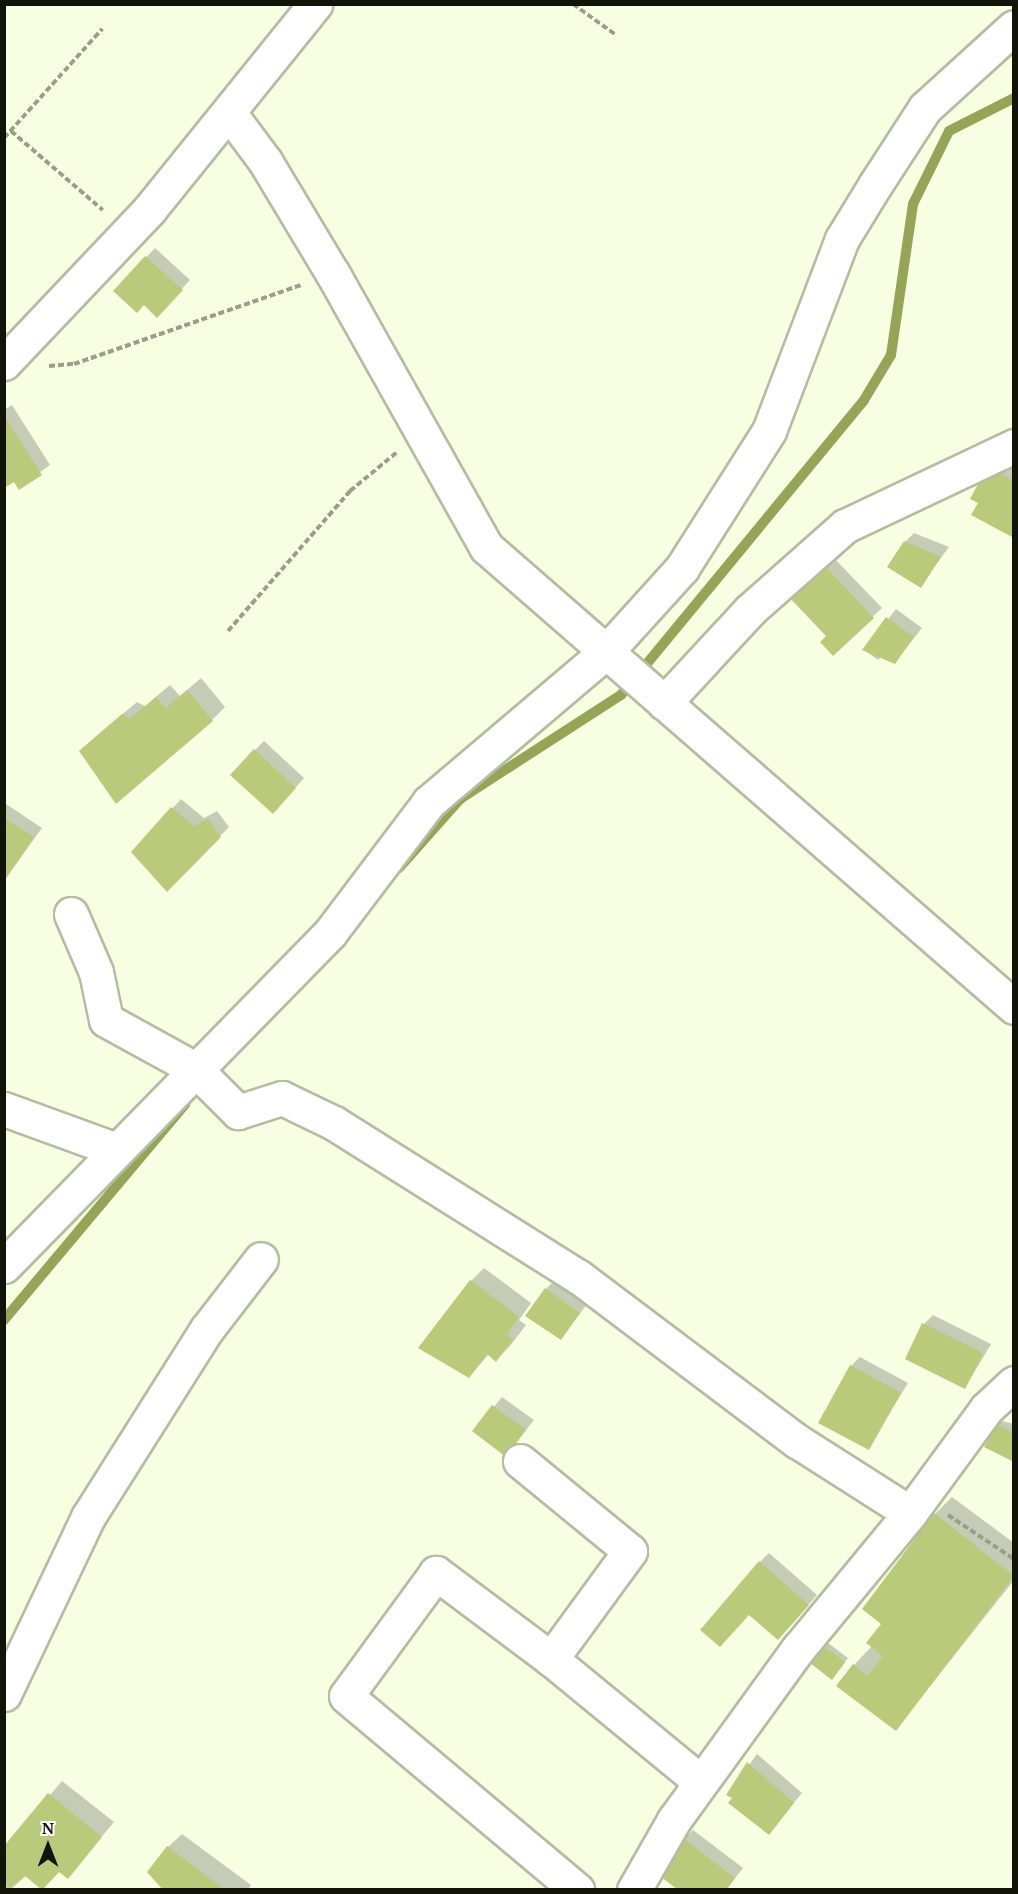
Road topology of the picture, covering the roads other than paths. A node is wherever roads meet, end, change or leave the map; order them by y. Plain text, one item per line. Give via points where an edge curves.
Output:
1 (315, 4) edge
2 (1014, 27) edge
3 (230, 114) junction
4 (12, 355) edge
5 (1014, 446) edge
6 (609, 656) junction
7 (656, 697) junction
8 (70, 914) dead end
9 (1014, 1007) edge
10 (195, 1069) junction
11 (4, 1109) edge
12 (114, 1149) junction
13 (261, 1259) dead end
14 (4, 1266) edge
15 (1014, 1383) edge
16 (520, 1461) dead end
17 (916, 1506) junction
18 (550, 1659) junction
19 (4, 1694) edge
20 (701, 1782) junction
21 (577, 1890) edge
22 (634, 1890) edge

1 - 3 street
2 - 6 street via 919,117 842,239 769,430 682,568
3 - 4 street via 129,232
3 - 6 street via 265,161 333,274 418,434 486,547
5 - 7 street via 844,526
6 - 7 street
6 - 10 street via 429,802 330,933
7 - 9 street
8 - 10 street via 96,972 106,1020
10 - 12 street
10 - 17 street via 238,1112 282,1098 334,1124 579,1277 797,1441
11 - 12 street
12 - 14 street
13 - 19 street via 207,1329 88,1517
15 - 17 street via 986,1409
16 - 18 street via 630,1551
17 - 20 street via 798,1649
18 - 20 street
18 - 21 street via 436,1573 346,1696
20 - 22 street

